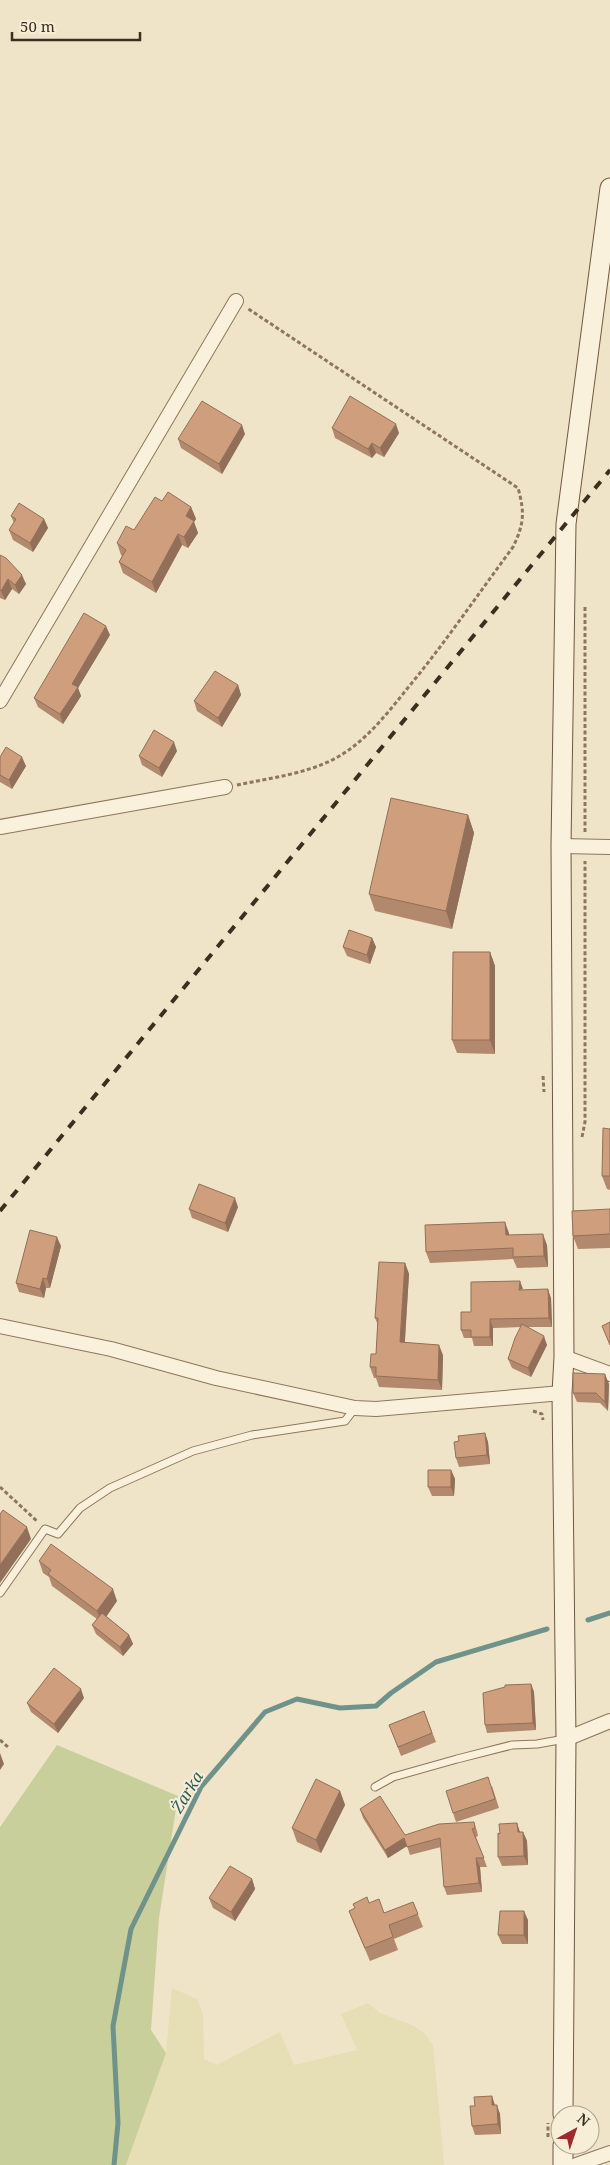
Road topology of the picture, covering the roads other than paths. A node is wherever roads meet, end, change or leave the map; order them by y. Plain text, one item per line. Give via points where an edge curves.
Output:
1 (610, 188) edge
2 (236, 301) road end
3 (0, 701) edge
4 (225, 787) road end
5 (0, 827) edge
6 (561, 846) junction
7 (610, 847) edge
8 (0, 1326) edge
9 (564, 1357) junction
10 (610, 1374) edge
11 (562, 1393) junction
12 (355, 1408) junction
13 (0, 1593) edge
14 (610, 1721) edge
15 (566, 1738) junction
16 (375, 1787) dead end
17 (563, 2105) edge
18 (610, 2153) edge
19 (576, 2165) edge

1 - 6 main road via 566,524
2 - 3 street
4 - 5 street
6 - 7 street
6 - 9 main road
8 - 12 street
9 - 10 street
9 - 11 main road
11 - 12 street via 376,1409
11 - 15 main road
12 - 13 lane via 345,1421 252,1435 193,1451 110,1488 80,1508 58,1534 45,1529
14 - 15 street
15 - 16 lane via 512,1745 457,1759 392,1777
15 - 17 main road
18 - 19 street

